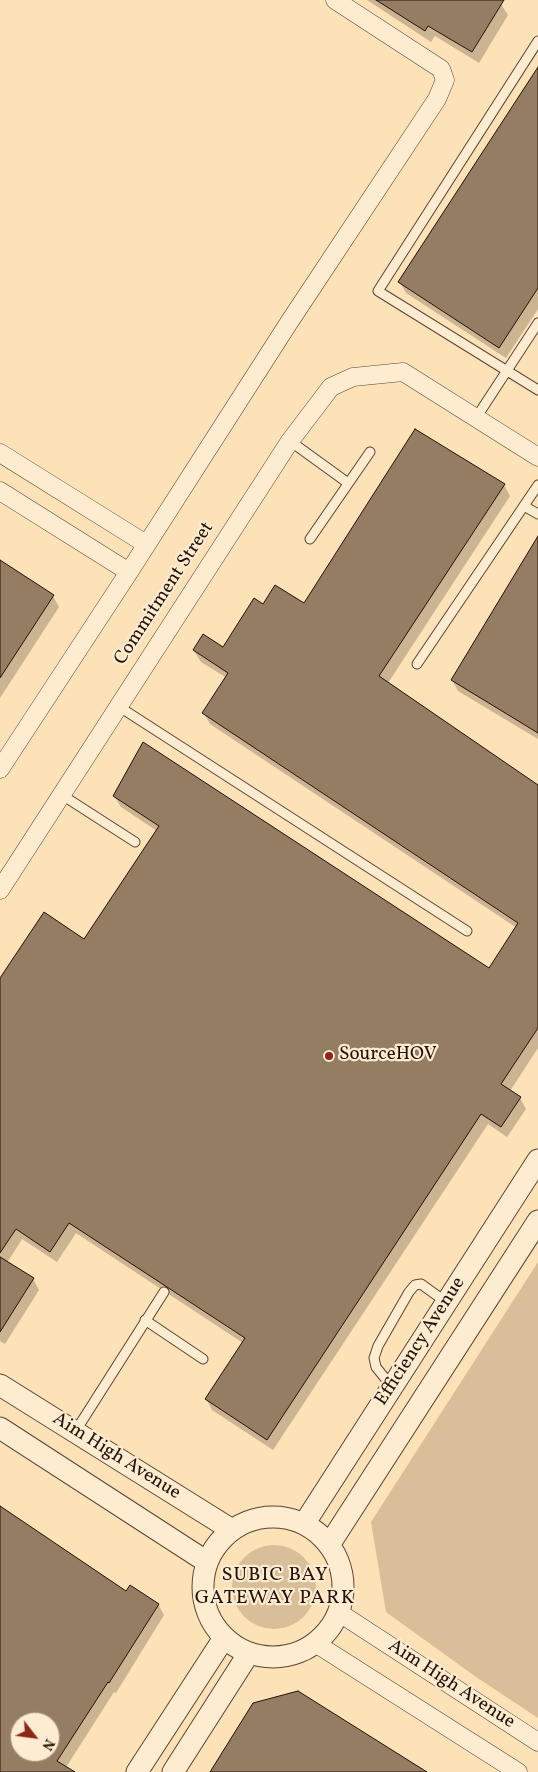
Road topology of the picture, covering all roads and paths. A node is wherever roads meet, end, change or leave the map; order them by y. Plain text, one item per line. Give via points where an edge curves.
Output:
1 (335, 0) edge
2 (538, 41) edge
3 (538, 323) edge
4 (506, 371) junction
5 (538, 390) edge
6 (476, 418) junction
7 (290, 441) junction
8 (370, 452) dead end
9 (0, 453) edge
10 (538, 457) edge
11 (348, 483) junction
12 (538, 485) edge
13 (0, 491) edge
14 (524, 506) junction
15 (538, 514) edge
16 (310, 539) dead end
17 (146, 544) junction
18 (129, 572) junction
19 (417, 664) dead end
20 (118, 706) junction
21 (0, 769) edge
22 (62, 795) junction
23 (135, 842) dead end
24 (0, 890) edge
25 (468, 931) dead end
26 (538, 1160) edge
27 (538, 1222) edge
28 (164, 1292) dead end
29 (446, 1302) junction
30 (145, 1320) junction
31 (203, 1359) dead end
32 (0, 1385) edge
33 (392, 1387) junction
34 (0, 1428) edge
35 (74, 1432) junction
36 (304, 1524) junction
37 (232, 1530) junction
38 (329, 1545) junction
39 (207, 1562) junction
40 (338, 1612) junction
41 (224, 1638) junction
42 (315, 1643) junction
43 (249, 1654) junction
44 (538, 1742) edge
45 (137, 1772) edge
46 (173, 1772) edge
47 (518, 1772) edge

1 - 17 street via 441,69 445,80 438,99
2 - 4 lane via 378,291
3 - 4 lane
4 - 5 lane
4 - 6 lane
6 - 7 street, Commitment Street via 403,372 353,377 331,387
6 - 10 street
7 - 11 lane
7 - 20 street, Commitment Street
8 - 11 lane
9 - 17 street
11 - 16 lane
12 - 14 lane
13 - 18 street
14 - 15 lane
14 - 19 lane
17 - 18 street
18 - 21 street
20 - 22 street, Commitment Street
20 - 25 lane
22 - 23 lane
22 - 24 street, Commitment Street
26 - 29 street, Efficiency Avenue
27 - 38 street, Efficiency Avenue
28 - 30 lane
29 - 33 street, Efficiency Avenue
29 - 33 lane via 421,1284 409,1292 374,1358 376,1367
30 - 31 lane
30 - 35 lane
32 - 35 street, Aim High Avenue
33 - 36 street, Efficiency Avenue
34 - 39 street, Aim High Avenue
35 - 37 street, Aim High Avenue
36 - 37 street via 275,1516 245,1522
36 - 38 street via 314,1529
37 - 39 street via 217,1544
38 - 40 street via 341,1570 343,1584
39 - 41 street via 203,1594 214,1625
40 - 42 street via 325,1634
40 - 44 street, Aim High Avenue
41 - 43 street
41 - 45 street
42 - 43 street via 290,1655
42 - 47 street, Aim High Avenue
43 - 46 street

